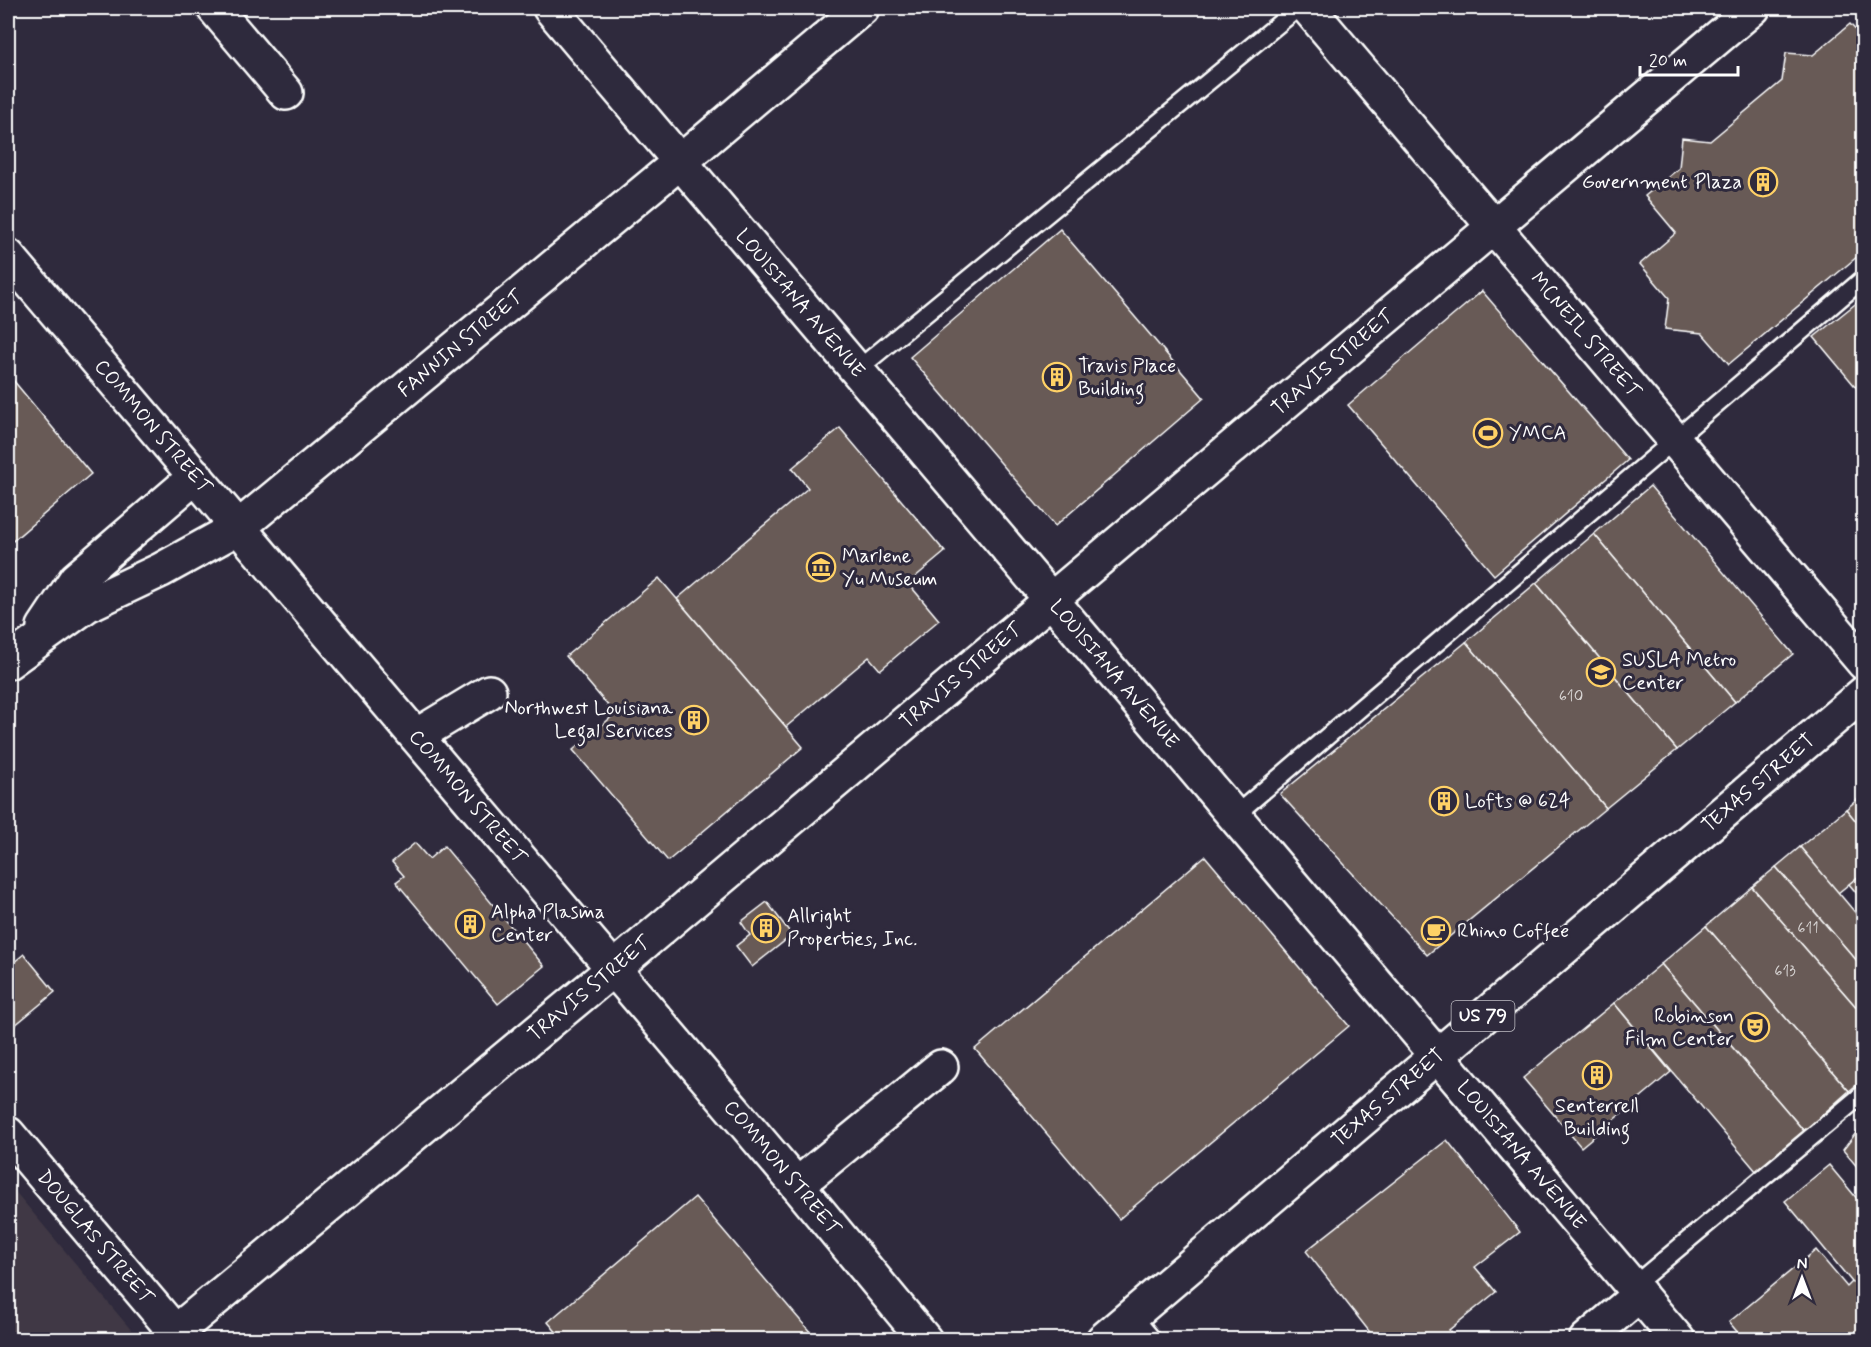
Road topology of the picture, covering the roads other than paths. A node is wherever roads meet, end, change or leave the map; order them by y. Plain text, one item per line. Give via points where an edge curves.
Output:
1 (214, 8) edge
2 (550, 8) edge
3 (862, 8) edge
4 (1298, 8) edge
5 (1308, 8) edge
6 (1753, 8) edge
7 (286, 93) dead end
8 (681, 161) junction
9 (1492, 226) junction
10 (8, 256) edge
11 (1863, 278) edge
12 (856, 370) junction
13 (1673, 439) junction
14 (196, 476) junction
15 (239, 527) junction
16 (1049, 600) junction
17 (35, 640) junction
18 (8, 662) edge
19 (1863, 663) edge
20 (489, 692) dead end
21 (1863, 693) edge
22 (416, 736) junction
23 (1234, 816) junction
24 (612, 970) junction
25 (1436, 1055) junction
26 (941, 1067) dead end
27 (1863, 1093) edge
28 (8, 1134) edge
29 (797, 1185) junction
30 (1636, 1290) junction
31 (1132, 1315) junction
32 (174, 1337) edge
33 (925, 1340) edge
34 (1103, 1340) edge
35 (1154, 1340) edge
36 (1586, 1340) edge
37 (1678, 1340) edge

1 - 7 street
2 - 8 street, LOUISIANA AVENUE
3 - 8 street, FANNIN STREET
4 - 12 lane
5 - 9 street, MCNEIL STREET
6 - 9 street, TRAVIS STREET
8 - 12 street, LOUISIANA AVENUE
8 - 15 street, FANNIN STREET
9 - 13 street, MCNEIL STREET
9 - 16 street, TRAVIS STREET
10 - 14 street, COMMON STREET
11 - 13 lane
12 - 16 street, LOUISIANA AVENUE
13 - 19 street, MCNEIL STREET
13 - 23 lane
14 - 15 street, COMMON STREET
14 - 17 street, FANNIN STREET via 76,579
15 - 17 street, FANNIN STREET via 87,606
15 - 22 street, COMMON STREET
16 - 23 street, LOUISIANA AVENUE
16 - 24 street, TRAVIS STREET
17 - 18 street, FANNIN STREET
20 - 22 street
21 - 25 street, TEXAS STREET / US 79
22 - 24 street, COMMON STREET
23 - 25 street, LOUISIANA AVENUE
24 - 29 street, COMMON STREET
24 - 32 street, TRAVIS STREET
25 - 30 street, LOUISIANA AVENUE
25 - 31 street, TEXAS STREET / US 79
26 - 29 street
27 - 30 lane
28 - 32 street, DOUGLAS STREET
29 - 33 street, COMMON STREET
30 - 36 street
30 - 37 street, LOUISIANA AVENUE
31 - 34 street, TEXAS STREET / US 79
31 - 35 lane

